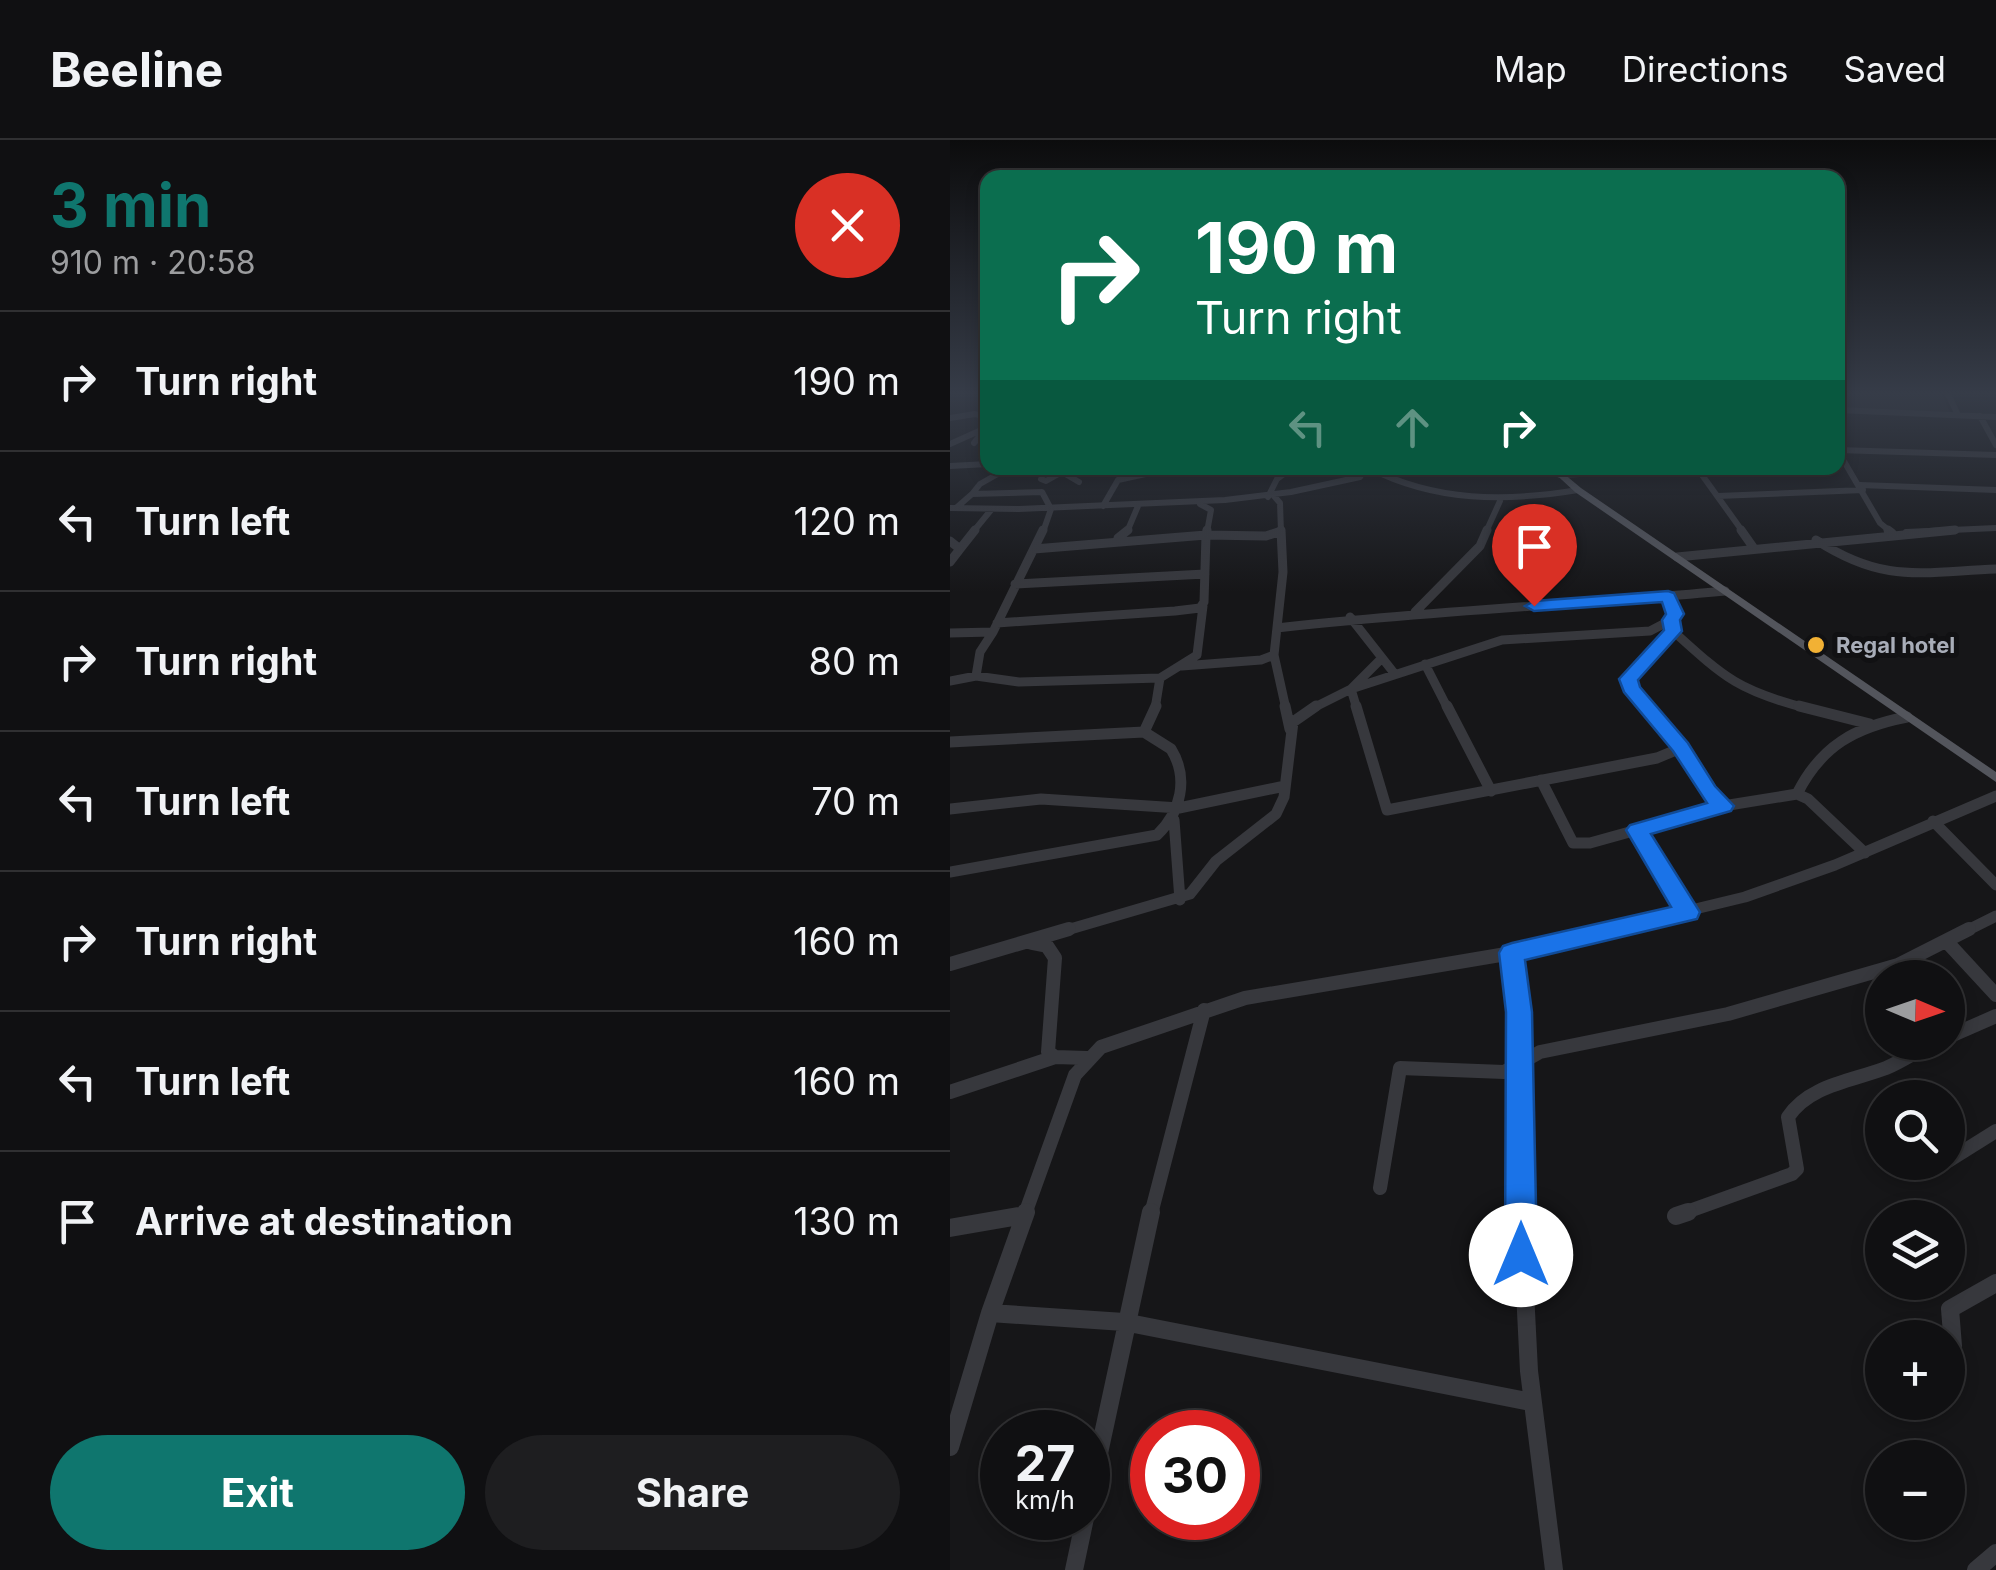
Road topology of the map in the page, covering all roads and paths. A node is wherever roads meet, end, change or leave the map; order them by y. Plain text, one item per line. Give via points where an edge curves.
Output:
1 (1845, 462) edge
2 (980, 464) edge
3 (950, 466) edge
4 (996, 475) edge
5 (1041, 475) edge
6 (1057, 475) edge
7 (1067, 475) edge
8 (1140, 475) edge
9 (1280, 475) edge
10 (1329, 475) edge
11 (1360, 475) edge
12 (1383, 475) edge
13 (1561, 475) edge
14 (1702, 475) edge
15 (1041, 479) junction
16 (1079, 482) dead end
17 (1338, 483) junction
18 (1861, 488) junction
19 (1578, 490) junction
20 (1996, 490) edge
21 (1042, 492) junction
22 (972, 494) junction
23 (1271, 496) junction
24 (1718, 496) junction
25 (1500, 502) junction
26 (1103, 506) junction
27 (1138, 506) junction
28 (1215, 507) junction
29 (1051, 508) junction
30 (991, 510) junction
31 (952, 511) edge
32 (1996, 528) edge
33 (1281, 531) junction
34 (1892, 533) junction
35 (1206, 535) junction
36 (1128, 536) junction
37 (1816, 540) junction
38 (950, 541) edge
39 (1753, 547) junction
40 (960, 549) junction
41 (1034, 549) junction
42 (1677, 557) junction
43 (950, 562) edge
44 (1996, 569) edge
45 (1204, 574) junction
46 (1015, 584) junction
47 (1725, 591) junction
48 (1668, 596) junction
49 (1203, 606) junction
50 (1415, 612) junction
51 (1350, 617) junction
52 (1672, 626) junction
53 (995, 627) junction
54 (1277, 628) junction
55 (950, 633) edge
56 (1274, 655) junction
57 (1197, 656) junction
58 (1379, 661) junction
59 (1207, 664) junction
60 (1425, 664) junction
61 (1177, 667) junction
62 (1394, 673) junction
63 (976, 676) junction
64 (1160, 678) junction
65 (950, 681) edge
66 (1351, 689) junction
67 (1908, 717) junction
68 (1870, 724) junction
69 (1290, 729) junction
70 (1144, 732) junction
71 (950, 742) edge
72 (1681, 748) junction
73 (1996, 778) edge
74 (1540, 780) junction
75 (1284, 786) junction
76 (1491, 791) junction
77 (1797, 794) junction
78 (1996, 796) edge
79 (1723, 806) junction
80 (950, 810) edge
81 (1176, 814) junction
82 (1933, 821) junction
83 (1638, 830) junction
84 (1866, 853) junction
85 (950, 872) edge
86 (1996, 885) edge
87 (1180, 900) junction
88 (1688, 912) junction
89 (1996, 916) edge
90 (1028, 942) junction
91 (1948, 942) junction
92 (1512, 953) junction
93 (950, 964) edge
94 (1996, 995) edge
95 (1204, 1010) junction
96 (1996, 1016) edge
97 (1965, 1030) edge
98 (1055, 1057) junction
99 (1087, 1058) junction
100 (1901, 1060) edge
101 (1520, 1062) junction
102 (950, 1092) edge
103 (1996, 1131) edge
104 (1965, 1150) edge
105 (1380, 1188) dead end
106 (1025, 1215) junction
107 (1676, 1216) dead end
108 (950, 1228) edge
109 (1996, 1284) edge
110 (990, 1313) junction
111 (1951, 1320) edge
112 (1124, 1322) junction
113 (1531, 1402) junction
114 (1107, 1410) edge
115 (950, 1447) edge
116 (1080, 1540) edge
117 (1996, 1553) edge
118 (1074, 1570) edge
119 (1554, 1570) edge
120 (1976, 1570) edge

1 - 18 street
2 - 3 street
4 - 22 street
5 - 15 street
6 - 15 street
7 - 16 street
8 - 26 street via 1118,480
9 - 23 street
10 - 17 street
11 - 17 street
12 - 25 street
13 - 19 main road
14 - 24 street
15 - 21 street
17 - 23 street
18 - 20 street
18 - 24 street
18 - 34 street
19 - 25 street
19 - 42 main road
21 - 22 street
21 - 29 street
22 - 31 street
23 - 28 street
23 - 33 street via 1280,502
24 - 39 street
25 - 50 street via 1480,546
26 - 27 street
26 - 29 street
27 - 28 street
27 - 36 street
28 - 35 street
29 - 30 street
29 - 41 street
30 - 31 street
30 - 40 street
32 - 34 street
33 - 35 street
33 - 54 street
34 - 37 street
35 - 36 street
35 - 45 street
36 - 41 street
37 - 39 street
37 - 44 street via 1866,570 1900,577
38 - 40 street
39 - 42 street
40 - 43 street
41 - 46 street
42 - 47 main road
45 - 46 street
45 - 49 street
46 - 53 street
47 - 48 street
47 - 67 main road
48 - 50 street
48 - 52 street
49 - 53 street
49 - 57 street
50 - 51 street
51 - 54 street
51 - 58 street
52 - 60 street via 1502,640
52 - 68 street via 1726,678 1758,696
52 - 72 street via 1629,679
53 - 55 street
53 - 63 street
54 - 56 street
56 - 59 street
56 - 69 street
57 - 59 street
57 - 61 street
58 - 62 street
58 - 66 street
59 - 61 street
60 - 62 street
60 - 76 street
61 - 64 street
62 - 66 street
63 - 64 street via 1019,682
63 - 65 street
64 - 70 street
66 - 69 street via 1305,712
66 - 76 street via 1387,810
67 - 68 street
67 - 73 main road
68 - 77 street via 1829,744
69 - 75 street
70 - 71 street
70 - 81 street via 1174,754
72 - 74 street
72 - 79 street
74 - 76 street
74 - 83 street via 1572,843
75 - 81 street
75 - 87 street via 1276,814 1216,861
77 - 79 street
77 - 84 street
78 - 82 street
79 - 83 street
80 - 81 street via 1041,799
81 - 85 street via 1157,835
81 - 87 street
82 - 84 street
82 - 86 street
83 - 88 street
84 - 88 street
87 - 90 street
88 - 92 street
89 - 91 street
90 - 93 street
90 - 98 street via 1053,950 1048,1052
91 - 94 street
91 - 101 street via 1898,965 1744,1010 1540,1052
92 - 95 street via 1341,978
92 - 101 street
95 - 99 street
95 - 112 street
96 - 97 street
98 - 99 street
98 - 102 street
99 - 106 street
100 - 107 street via 1822,1090 1790,1110 1797,1168 1792,1174
101 - 105 street via 1504,1072 1400,1068
101 - 113 street via 1521,1255
103 - 104 street
106 - 108 street
106 - 110 street
109 - 111 street via 1950,1309
110 - 112 street
110 - 115 street
112 - 113 street
112 - 114 street
113 - 119 street
116 - 118 street
117 - 120 street

